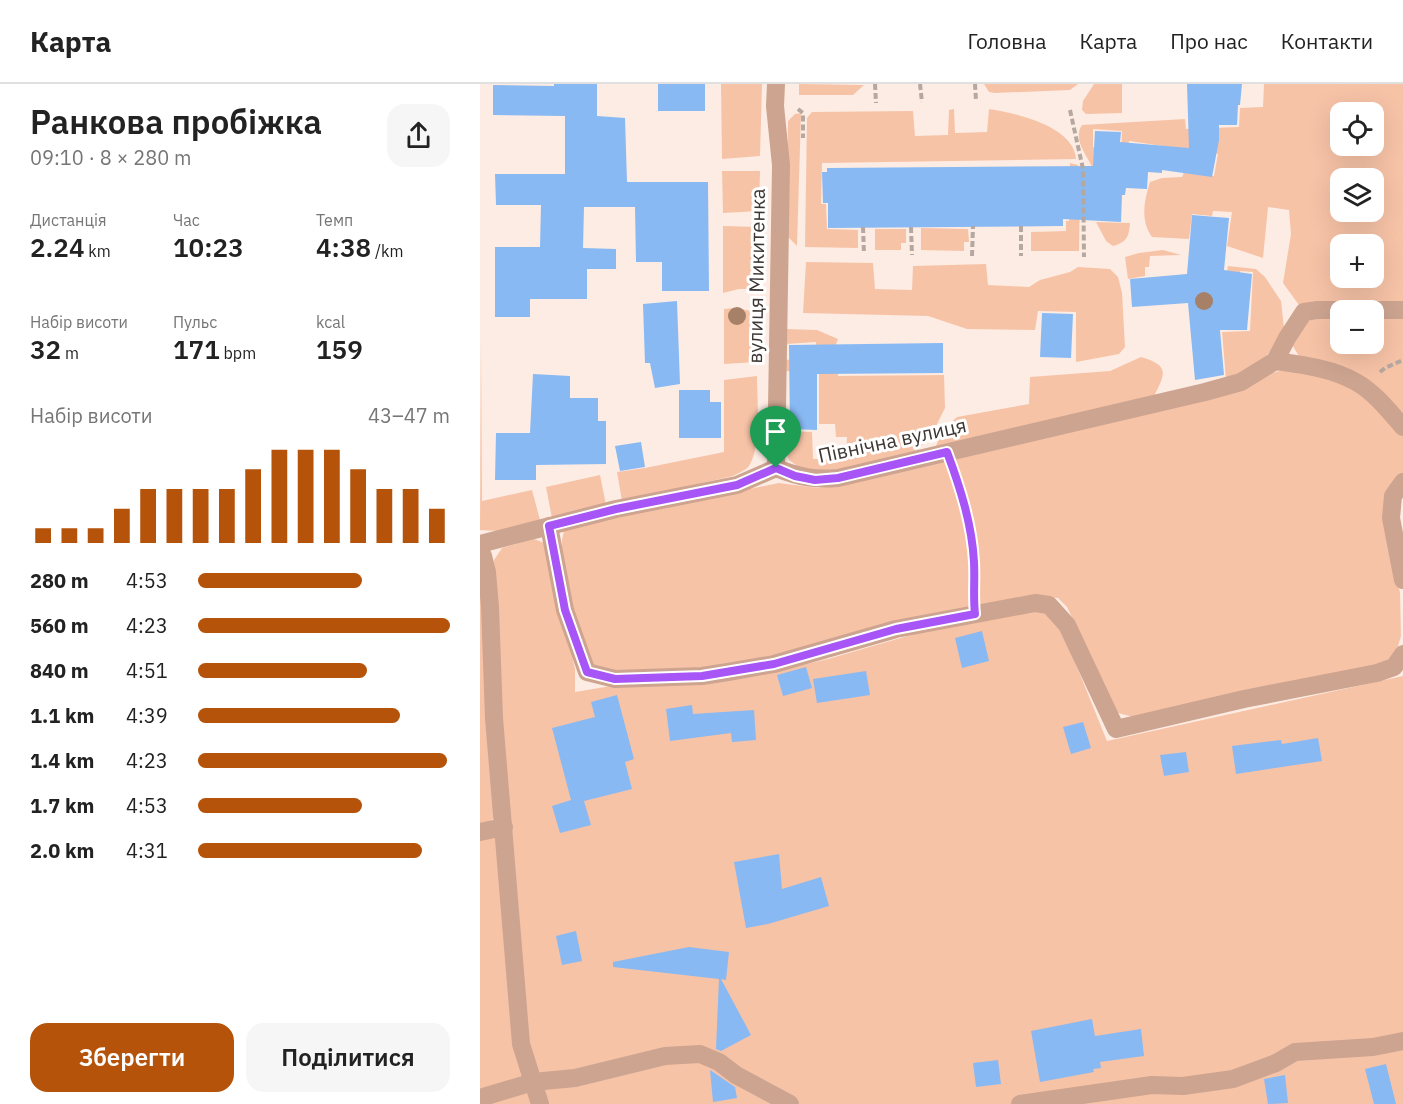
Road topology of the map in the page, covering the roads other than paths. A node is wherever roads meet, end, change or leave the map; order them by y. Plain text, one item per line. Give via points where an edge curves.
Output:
1 (776, 84) edge
2 (1403, 310) edge
3 (1275, 361) junction
4 (1403, 426) edge
5 (776, 468) junction
6 (1403, 482) edge
7 (549, 526) junction
8 (480, 544) edge
9 (480, 552) edge
10 (1403, 580) edge
11 (1403, 654) edge
12 (504, 827) junction
13 (480, 832) edge
14 (1403, 1041) edge
15 (533, 1082) junction
16 (480, 1098) edge
17 (540, 1104) edge
18 (790, 1104) edge
19 (1020, 1104) edge

1 - 5 street, вулиця Микитенка via 781,165
2 - 3 street via 1304,312
3 - 4 street via 1330,371 1357,382
3 - 5 street, Північна вулиця via 1241,382 1205,392 838,478 815,480
5 - 7 street via 737,485
6 - 10 street via 1393,496 1391,518
7 - 8 street
7 - 11 street via 565,610 587,672 615,679 702,676 740,670 896,629 1035,603 1049,604 1067,625 1116,729 1377,673 1394,666
9 - 12 street via 487,572
12 - 13 street
12 - 15 street via 521,1044
14 - 19 street via 1295,1052 1233,1079 1183,1086 1152,1085
15 - 16 street
15 - 17 street
15 - 18 street via 575,1078 665,1056 700,1054

